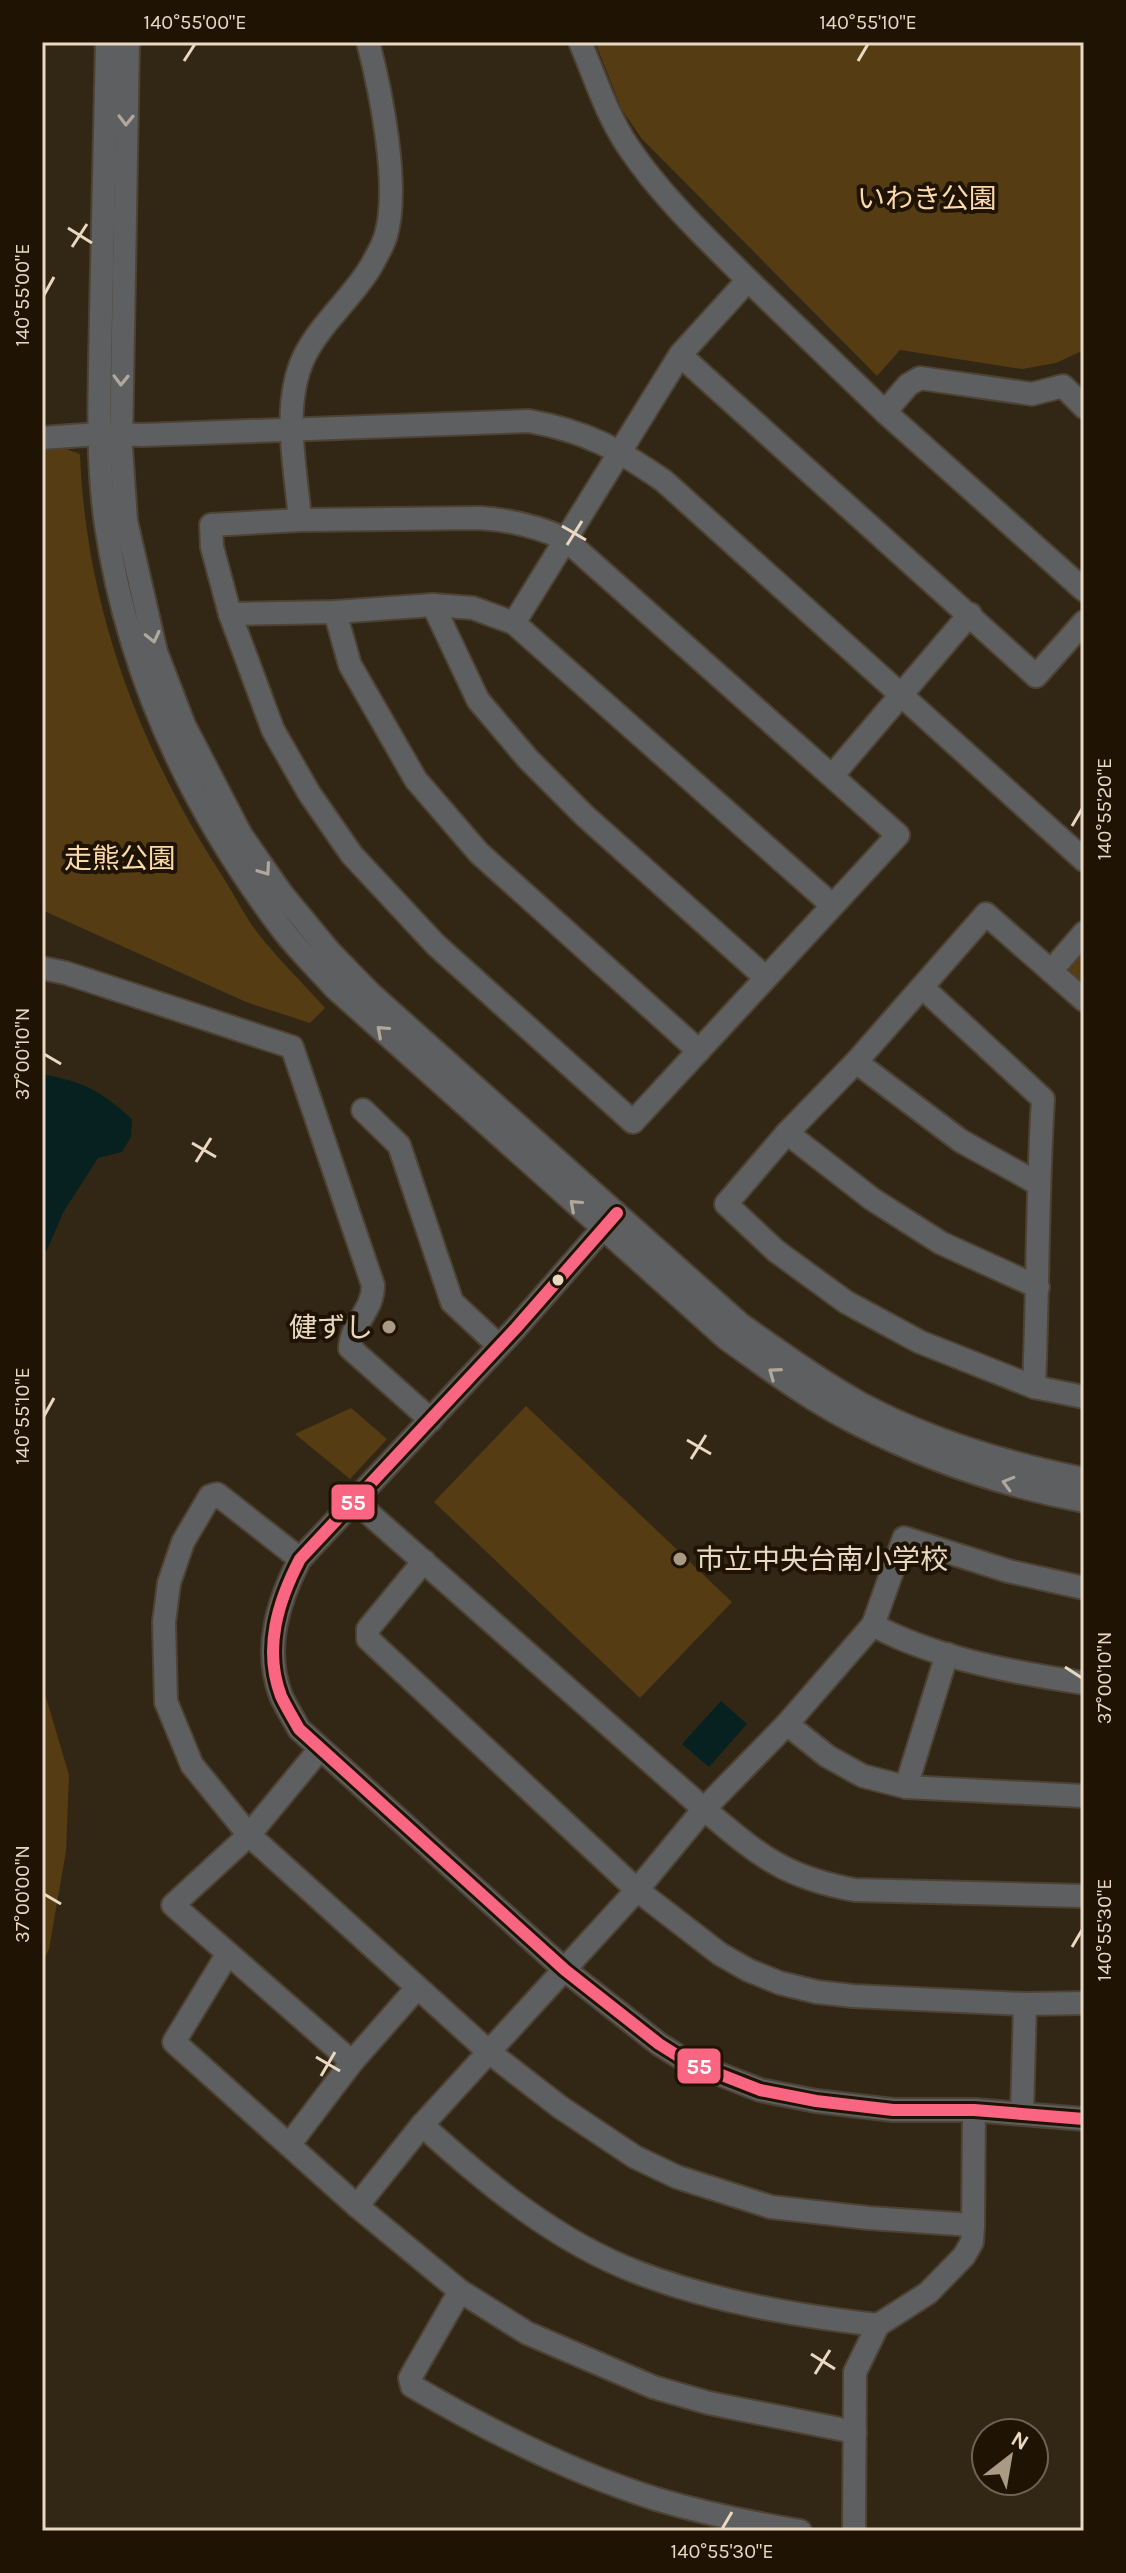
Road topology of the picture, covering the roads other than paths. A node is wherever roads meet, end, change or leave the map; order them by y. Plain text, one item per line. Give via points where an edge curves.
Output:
1 (107, 42) edge
2 (128, 42) edge
3 (368, 42) edge
4 (580, 42) edge
5 (748, 280) junction
6 (680, 355) junction
7 (1084, 407) edge
8 (885, 412) junction
9 (292, 429) junction
10 (110, 434) junction
11 (42, 438) edge
12 (620, 451) junction
13 (300, 520) junction
14 (565, 539) junction
15 (1084, 590) edge
16 (433, 605) junction
17 (335, 612) junction
18 (230, 614) junction
19 (970, 614) junction
20 (1084, 622) edge
21 (514, 623) junction
22 (901, 696) junction
23 (832, 776) junction
24 (1084, 860) edge
25 (832, 905) junction
26 (1084, 933) edge
27 (42, 968) edge
28 (1051, 971) junction
29 (765, 977) junction
30 (922, 987) junction
31 (1084, 1000) edge
32 (699, 1051) junction
33 (856, 1062) junction
34 (363, 1110) dead end
35 (787, 1133) junction
36 (1037, 1183) junction
37 (609, 1221) junction
38 (1038, 1287) junction
39 (499, 1346) junction
40 (1034, 1387) junction
41 (1084, 1397) edge
42 (431, 1420) junction
43 (1084, 1479) edge
44 (1084, 1501) edge
45 (356, 1502) junction
46 (300, 1559) junction
47 (424, 1561) junction
48 (1084, 1588) edge
49 (873, 1625) junction
50 (947, 1654) junction
51 (1084, 1683) edge
52 (787, 1724) junction
53 (320, 1749) junction
54 (906, 1787) junction
55 (1084, 1796) edge
56 (704, 1809) junction
57 (249, 1835) junction
58 (637, 1890) junction
59 (1084, 1896) edge
60 (227, 1955) junction
61 (565, 1970) junction
62 (417, 1988) junction
63 (1084, 2003) edge
64 (1025, 2004) junction
65 (489, 2052) junction
66 (352, 2062) junction
67 (974, 2110) junction
68 (1022, 2114) junction
69 (1084, 2119) edge
70 (422, 2125) junction
71 (289, 2145) junction
72 (357, 2206) junction
73 (973, 2225) junction
74 (460, 2291) junction
75 (878, 2325) junction
76 (855, 2432) junction
77 (800, 2531) edge
78 (854, 2531) edge

1 - 10 street
2 -> 10 street
3 - 9 street via 391,185 386,235 370,269 304,357
4 - 5 street via 629,148 682,214
5 - 6 street
5 - 8 street
6 - 12 street
6 - 19 street
7 - 8 street via 1063,386 1032,394 920,378
8 - 15 street
9 - 10 street
9 - 12 street via 529,421 588,435
9 - 13 street
10 - 11 street
10 - 37 street via 106,524 122,606 185,779 229,855 280,927 335,988
12 - 14 street
12 - 22 street via 664,481
13 - 14 street via 513,520
13 - 18 street via 211,525
14 - 21 street
14 - 23 street
16 - 17 street
16 - 21 street via 473,608
16 - 29 street via 478,700 528,759
17 - 18 street
17 - 32 street via 350,665 416,780 479,853
18 - 32 street via 273,730 309,793 352,855 436,945 633,1122
19 - 20 street via 1036,676
19 - 22 street
21 - 25 street
22 - 23 street
22 - 24 street
23 - 25 street via 898,835
25 - 29 street
26 - 28 street
27 - 42 street via 292,1047 373,1285 373,1299 351,1334 350,1348
28 - 30 street via 986,914
28 - 31 street
29 - 32 street
30 - 33 street
30 - 36 street via 1043,1099
33 - 35 street
33 - 36 street via 961,1141
34 - 39 street via 399,1145 452,1302
35 - 38 street via 872,1199 941,1243
35 - 40 street via 726,1204 776,1251 846,1302 920,1342
36 - 38 street
37 - 39 street
37 - 43 street via 740,1324 866,1406 1025,1467
44 -> 37 street via 972,1472 857,1424 789,1384 727,1339
38 - 40 street
39 - 42 street
40 - 41 street
42 - 45 street
45 - 46 street
45 - 47 street
46 - 53 street via 275,1621 273,1660 281,1695 299,1729
46 - 57 street via 217,1494 210,1496 183,1542 169,1583 164,1622 166,1702 192,1765
47 - 56 street
47 - 58 street via 368,1629 368,1639
48 - 49 street via 904,1538
49 - 50 street
49 - 52 street
50 - 51 street
50 - 54 street
52 - 54 street via 863,1776
52 - 56 street
53 - 57 street
53 - 61 street
54 - 55 street
56 - 58 street
56 - 59 street via 756,1853 817,1883 855,1890
57 - 60 street via 173,1905
57 - 62 street
58 - 61 street
58 - 64 street via 720,1954 780,1983 853,1996
60 - 66 street
60 - 71 street via 174,2042
61 - 65 street
61 - 67 street via 686,2061 760,2090 893,2110
62 - 65 street
62 - 66 street
63 - 64 street
64 - 68 street
65 - 70 street
65 - 73 street via 635,2157 690,2182 771,2207
66 - 71 street
67 - 68 street
67 - 73 street
68 - 69 street
70 - 72 street
70 - 75 street via 484,2181 549,2226 638,2273 803,2316
71 - 72 street
72 - 74 street
73 - 75 street via 964,2256 928,2293
74 - 76 street via 527,2333 653,2387
74 - 77 street via 410,2378 412,2386 563,2464 656,2499
75 - 76 street via 855,2372
76 - 78 street

